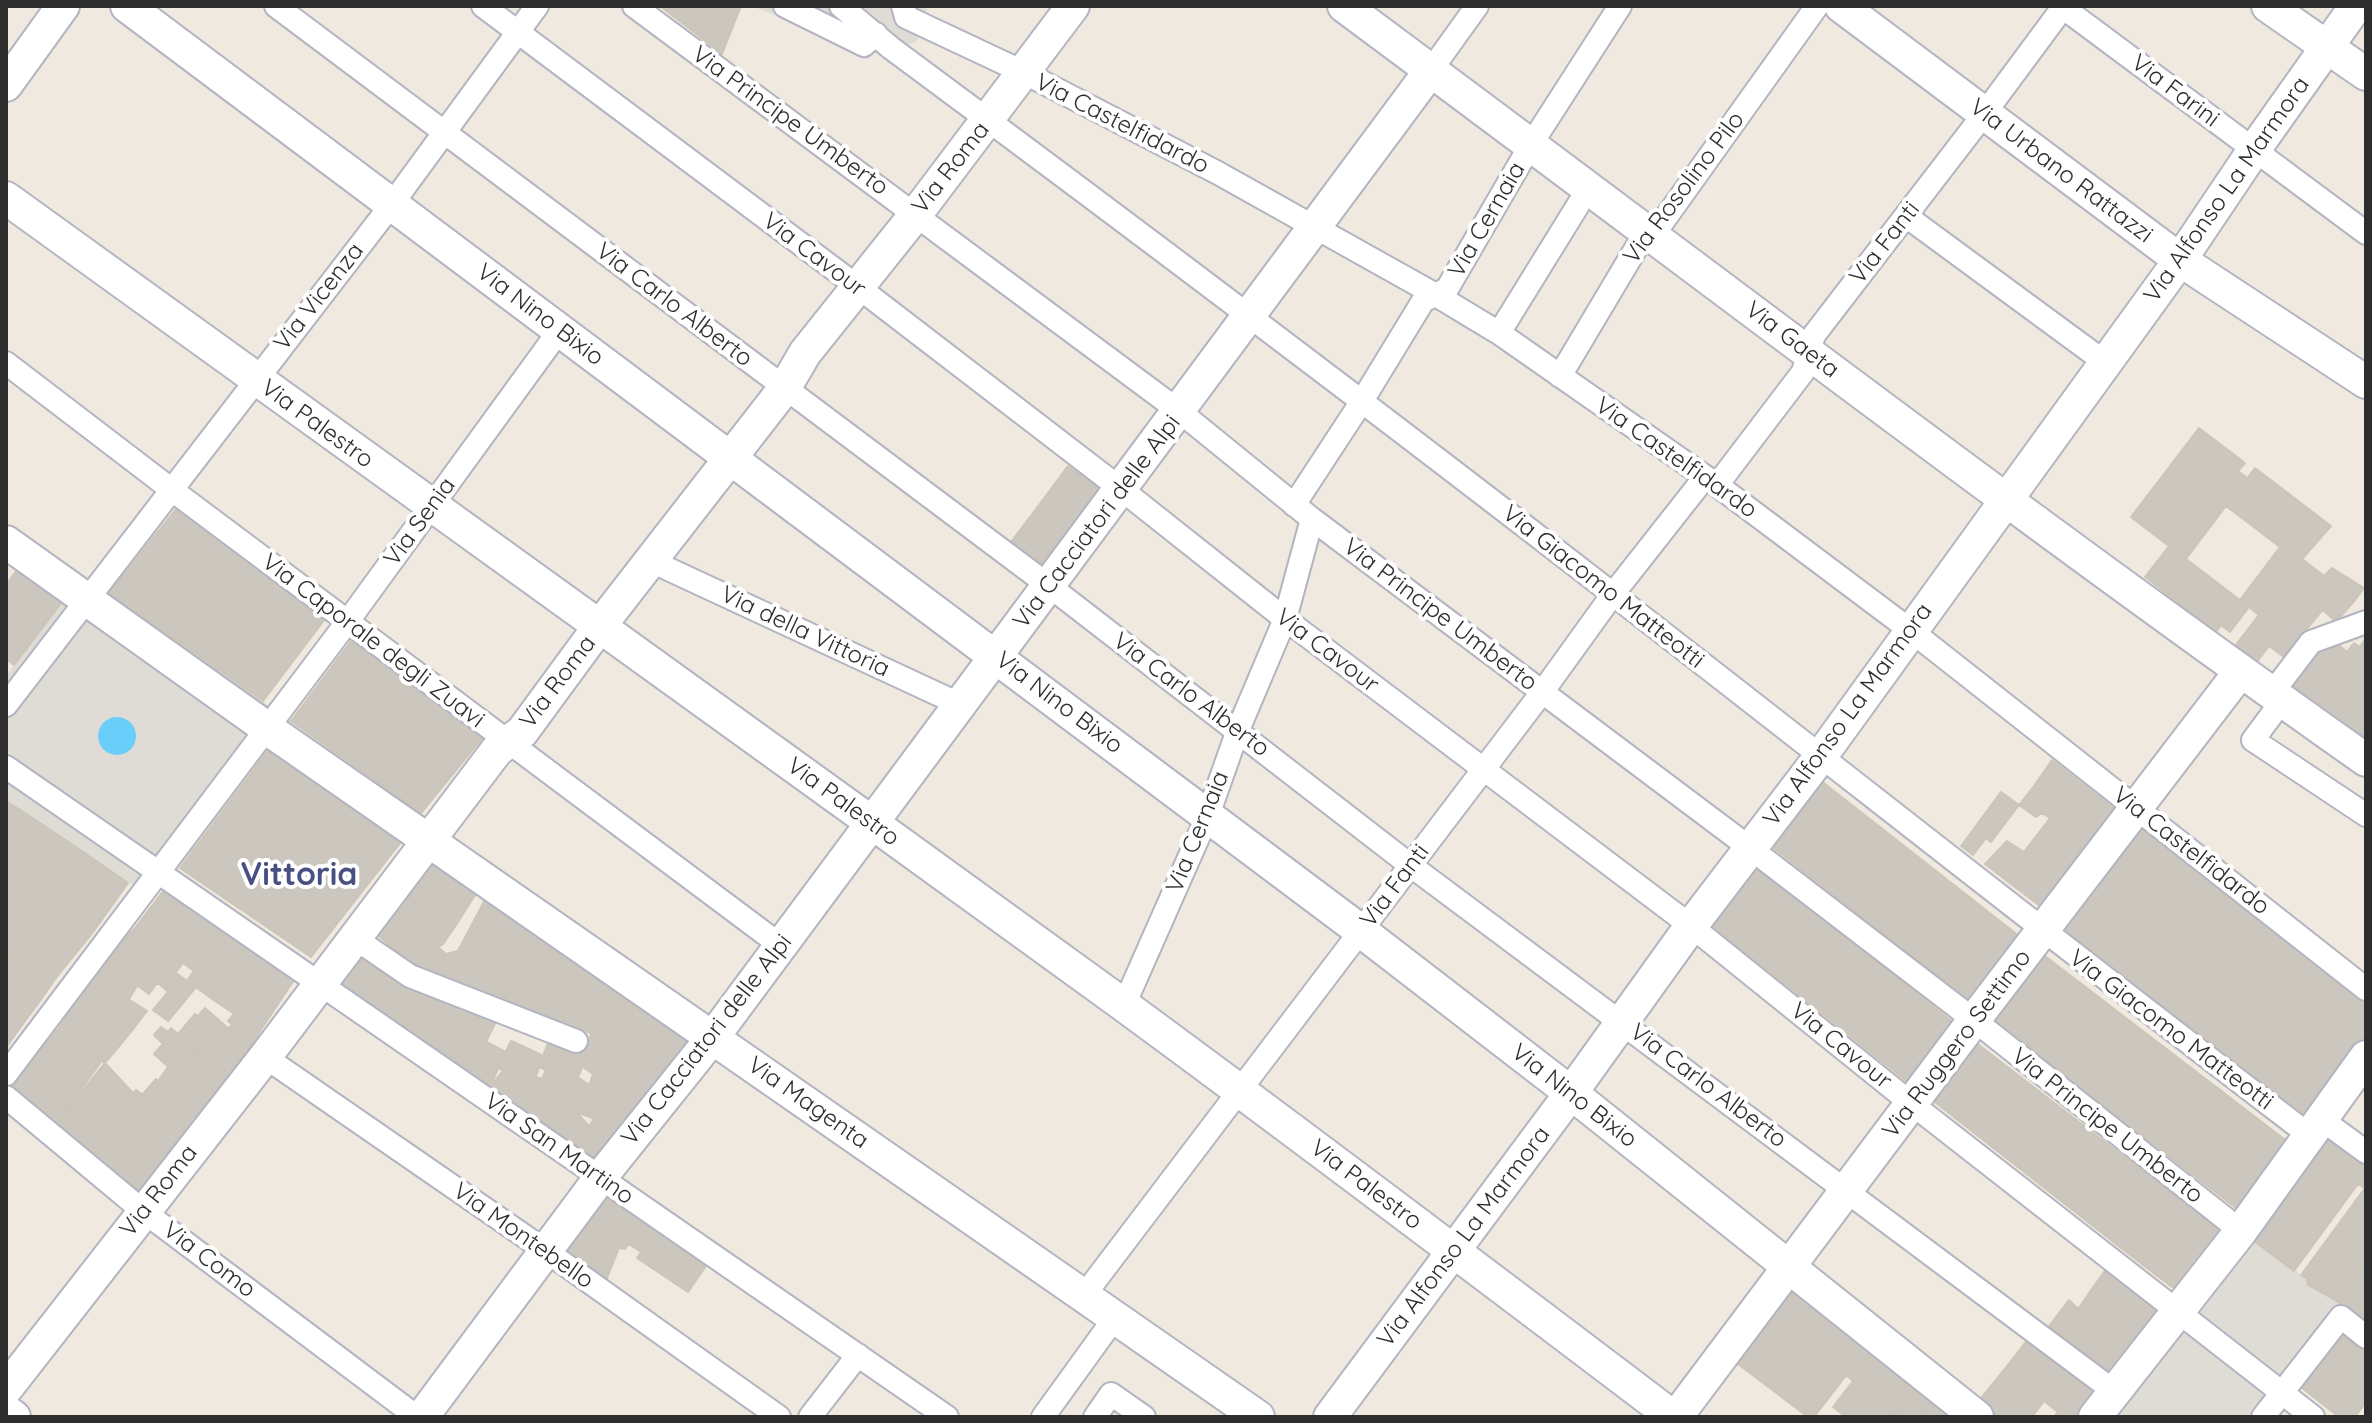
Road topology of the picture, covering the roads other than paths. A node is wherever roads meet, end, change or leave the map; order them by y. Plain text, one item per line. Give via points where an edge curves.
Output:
1 (63, 6) edge
2 (127, 6) edge
3 (276, 6) edge
4 (483, 6) edge
5 (537, 6) edge
6 (634, 6) edge
7 (785, 6) edge
8 (841, 6) edge
9 (903, 6) edge
10 (1073, 6) edge
11 (1344, 6) edge
12 (1477, 6) edge
13 (1620, 6) edge
14 (1817, 6) edge
15 (1841, 6) edge
16 (2268, 6) edge
17 (2356, 6) edge
18 (2062, 7) edge
19 (814, 12) edge
20 (518, 32) junction
21 (884, 41) junction
22 (2326, 46) junction
23 (1431, 70) junction
24 (1023, 72) junction
25 (2366, 74) edge
26 (6, 85) edge
27 (1984, 114) junction
28 (988, 120) junction
29 (444, 132) junction
30 (1530, 146) junction
31 (2254, 150) junction
32 (1588, 189) junction
33 (6, 198) edge
34 (392, 204) junction
35 (916, 214) junction
36 (1906, 216) junction
37 (1312, 226) junction
38 (1650, 233) junction
39 (2366, 233) edge
40 (2180, 260) junction
41 (858, 287) junction
42 (1436, 295) junction
43 (1249, 316) junction
44 (559, 331) junction
45 (1499, 333) junction
46 (1810, 354) junction
47 (6, 363) edge
48 (2106, 363) junction
49 (1560, 376) junction
50 (256, 380) junction
51 (2366, 382) edge
52 (784, 389) junction
53 (1362, 401) junction
54 (1179, 411) junction
55 (731, 459) junction
56 (1711, 481) junction
57 (1121, 489) junction
58 (172, 490) junction
59 (2005, 499) junction
60 (1294, 505) junction
61 (430, 507) junction
62 (1312, 519) junction
63 (6, 542) edge
64 (651, 561) junction
65 (1048, 585) junction
66 (87, 592) junction
67 (1613, 594) junction
68 (1285, 619) junction
69 (348, 621) junction
70 (2366, 622) edge
71 (599, 627) junction
72 (1910, 630) junction
73 (997, 656) junction
74 (2240, 672) junction
75 (1543, 691) junction
76 (2277, 697) junction
77 (959, 704) junction
78 (6, 705) edge
79 (274, 725) junction
80 (1238, 730) junction
81 (508, 742) junction
82 (1821, 756) junction
83 (2366, 760) edge
84 (6, 767) edge
85 (1482, 770) junction
86 (2138, 809) junction
87 (1208, 815) junction
88 (2366, 815) edge
89 (872, 823) junction
90 (428, 840) junction
91 (1750, 848) junction
92 (1410, 865) junction
93 (160, 880) junction
94 (1691, 926) junction
95 (1361, 931) junction
96 (2043, 932) junction
97 (356, 939) junction
98 (780, 945) junction
99 (321, 983) junction
100 (2366, 989) edge
101 (1124, 1005) junction
102 (1974, 1020) junction
103 (1622, 1021) junction
104 (713, 1037) junction
105 (576, 1041) dead end
106 (265, 1057) junction
107 (2366, 1057) edge
108 (6, 1074) edge
109 (1239, 1090) junction
110 (1571, 1093) junction
111 (6, 1097) edge
112 (1912, 1104) junction
113 (2315, 1127) junction
114 (2366, 1152) edge
115 (600, 1178) junction
116 (1847, 1190) junction
117 (143, 1211) junction
118 (2241, 1231) junction
119 (1453, 1250) junction
120 (546, 1251) junction
121 (1788, 1266) junction
122 (1085, 1294) junction
123 (2172, 1308) junction
124 (1116, 1316) junction
125 (2358, 1331) edge
126 (858, 1355) junction
127 (2110, 1388) junction
128 (6, 1389) edge
129 (2287, 1397) junction
130 (6, 1411) edge
131 (14, 1417) edge
132 (420, 1417) edge
133 (779, 1417) edge
134 (810, 1417) edge
135 (947, 1417) edge
136 (1044, 1417) edge
137 (1095, 1417) edge
138 (1144, 1417) edge
139 (1258, 1417) edge
140 (1330, 1417) edge
141 (1674, 1417) edge
142 (1977, 1417) edge
143 (2095, 1417) edge
144 (2263, 1417) edge
145 (2313, 1417) edge

1 - 26 street
2 - 34 street, Via Nino Bixio
3 - 29 street, Via Carlo Alberto
4 - 20 street, Via Cavour
5 - 20 street, Via Vicenza
6 - 35 street, Via Principe Umberto
7 - 19 street
8 - 21 street, Via Giacomo Matteotti
9 - 24 street, Via Castelfidardo via 906,17
10 - 24 street, Via Roma
11 - 23 street, Via Gaeta
12 - 23 street, Via Cacciatori delle Alpi
13 - 30 street, Via Cernaia
14 - 38 street, Via Rosolino Pilo
15 - 27 street, Via Urbano Rattazzi
16 - 22 street
17 - 22 street, Via Alfonso La Marmora
18 - 27 street, Via Fanti
18 - 31 street, Via Farini
19 - 21 street via 864,45
20 - 29 street, Via Vicenza
20 - 41 street, Via Cavour
21 - 28 street, Via Giacomo Matteotti
22 - 25 street
22 - 31 street, Via Alfonso La Marmora
23 - 30 street, Via Gaeta
23 - 37 street, Via Cacciatori delle Alpi
24 - 28 street, Via Roma
24 - 37 street, Via Castelfidardo
27 - 36 street, Via Fanti
27 - 40 street, Via Urbano Rattazzi
28 - 35 street, Via Roma
28 - 43 street, Via Giacomo Matteotti
29 - 34 street, Via Vicenza
29 - 52 street, Via Carlo Alberto
30 - 32 street, Via Gaeta
30 - 42 street, Via Cernaia via 1447,289
31 - 39 street, Via Farini
31 - 40 street, Via Alfonso La Marmora
32 - 38 street, Via Gaeta
32 - 45 street
33 - 50 street, Via Palestro
34 - 44 street, Via Nino Bixio
34 - 50 street, Via Vicenza
35 - 41 street, Via Roma
35 - 54 street, Via Principe Umberto
36 - 46 street, Via Fanti via 1814,335
36 - 48 street
37 - 42 street, Via Castelfidardo
37 - 43 street, Via Cacciatori delle Alpi
38 - 46 street, Via Gaeta
38 - 49 street, Via Rosolino Pilo
40 - 48 street, Via Alfonso La Marmora
40 - 51 street, Via Urbano Rattazzi
41 - 52 street, Via Roma via 805,353
41 - 57 street, Via Cavour
42 - 45 street, Via Castelfidardo
42 - 53 street, Via Cernaia via 1423,301
43 - 53 street, Via Giacomo Matteotti
43 - 54 street, Via Cacciatori delle Alpi
44 - 55 street, Via Nino Bixio
44 - 61 street, Via Senia
45 - 49 street, Via Castelfidardo
46 - 56 street, Via Fanti via 1803,372
46 - 59 street, Via Gaeta
47 - 58 street, Via Caporale degli Zuavi
48 - 59 street, Via Alfonso La Marmora
49 - 56 street, Via Castelfidardo
50 - 58 street, Via Vicenza
50 - 61 street, Via Palestro
52 - 55 street, Via Roma
52 - 65 street, Via Carlo Alberto
53 - 60 street, Via Cernaia
53 - 67 street, Via Giacomo Matteotti
54 - 57 street, Via Cacciatori delle Alpi
54 - 60 street, Via Principe Umberto
55 - 64 street, Via Roma
55 - 73 street, Via Nino Bixio
56 - 67 street, Via Fanti
56 - 72 street, Via Castelfidardo
57 - 65 street, Via Cacciatori delle Alpi
57 - 68 street, Via Cavour
58 - 66 street, Via Vicenza
58 - 69 street, Via Caporale degli Zuavi
59 - 72 street, Via Alfonso La Marmora
59 - 74 street, Via Gaeta
60 - 62 street, Via Principe Umberto
61 - 69 street, Via Senia
61 - 71 street, Via Palestro
62 - 68 street, Via Cernaia
62 - 75 street, Via Principe Umberto
63 - 66 street
64 - 71 street, Via Roma
64 - 77 street, Via della Vittoria
65 - 73 street, Via Cacciatori delle Alpi
65 - 80 street, Via Carlo Alberto
66 - 78 street, Via Vicenza
66 - 79 street, Via Magenta
67 - 75 street, Via Fanti
67 - 82 street, Via Giacomo Matteotti
68 - 80 street, Via Cernaia
68 - 85 street, Via Cavour
69 - 79 street, Via Senia
69 - 81 street, Via Caporale degli Zuavi
70 - 76 street via 2311,642
71 - 81 street, Via Roma via 522,732
71 - 89 street, Via Palestro
72 - 82 street, Via Alfonso La Marmora
72 - 86 street, Via Castelfidardo
73 - 77 street, Via Cacciatori delle Alpi
73 - 87 street, Via Nino Bixio
74 - 76 street, Via Gaeta
74 - 86 street, Via Ruggero Settimo
75 - 85 street, Via Fanti
75 - 91 street, Via Principe Umberto
76 - 83 street, Via Gaeta
76 - 88 street via 2253,740
77 - 89 street, Via Cacciatori delle Alpi
79 - 90 street, Via Magenta
79 - 93 street, Via Senia
80 - 87 street, Via Cernaia
80 - 92 street, Via Carlo Alberto
81 - 90 street, Via Roma
81 - 98 street, Via Caporale degli Zuavi
82 - 91 street, Via Alfonso La Marmora
82 - 96 street, Via Giacomo Matteotti
84 - 93 street, Via San Martino
85 - 92 street, Via Fanti
85 - 94 street, Via Cavour
86 - 96 street, Via Ruggero Settimo
86 - 100 street, Via Castelfidardo
87 - 95 street, Via Nino Bixio
87 - 101 street, Via Cernaia
89 - 98 street, Via Cacciatori delle Alpi
89 - 101 street, Via Palestro
90 - 97 street, Via Roma
90 - 104 street, Via Magenta
91 - 94 street, Via Alfonso La Marmora
91 - 102 street, Via Principe Umberto
92 - 95 street, Via Fanti
92 - 103 street, Via Carlo Alberto
93 - 99 street, Via San Martino
93 - 108 street
94 - 103 street, Via Alfonso La Marmora
94 - 112 street, Via Cavour
95 - 109 street, Via Fanti
95 - 110 street, Via Nino Bixio
96 - 102 street, Via Ruggero Settimo
96 - 113 street, Via Giacomo Matteotti
97 - 99 street, Via Roma
97 - 105 street via 410,976
98 - 104 street, Via Cacciatori delle Alpi
99 - 106 street, Via Roma
99 - 115 street, Via San Martino
101 - 109 street, Via Palestro
102 - 112 street, Via Ruggero Settimo
102 - 118 street, Via Principe Umberto
103 - 110 street, Via Alfonso La Marmora
103 - 116 street, Via Carlo Alberto
104 - 115 street, Via Cacciatori delle Alpi
104 - 122 street, Via Magenta
106 - 117 street, Via Roma
106 - 120 street, Via Montebello
107 - 113 street
109 - 119 street, Via Palestro
109 - 122 street, Via Fanti
110 - 119 street, Via Alfonso La Marmora
110 - 121 street, Via Nino Bixio
111 - 117 street, Via Como
112 - 116 street, Via Ruggero Settimo
112 - 123 street, Via Cavour
113 - 114 street, Via Giacomo Matteotti
113 - 118 street
115 - 120 street, Via Cacciatori delle Alpi
115 - 126 street, Via San Martino
116 - 121 street, Via Ruggero Settimo
116 - 127 street, Via Carlo Alberto
117 - 128 street, Via Roma
117 - 132 street, Via Como
118 - 123 street
119 - 140 street, Via Alfonso La Marmora
119 - 141 street, Via Palestro
120 - 132 street, Via Cacciatori delle Alpi
120 - 133 street, Via Montebello
121 - 141 street, Via Ruggero Settimo
121 - 142 street, Via Nino Bixio
122 - 124 street, Via Magenta
123 - 127 street
123 - 129 street, Via Cavour
124 - 136 street
124 - 139 street, Via Magenta
125 - 129 street via 2341,1317
126 - 134 street
126 - 135 street, Via San Martino
127 - 143 street
129 - 144 street
129 - 145 street
130 - 131 street
137 - 138 street via 1111,1394

